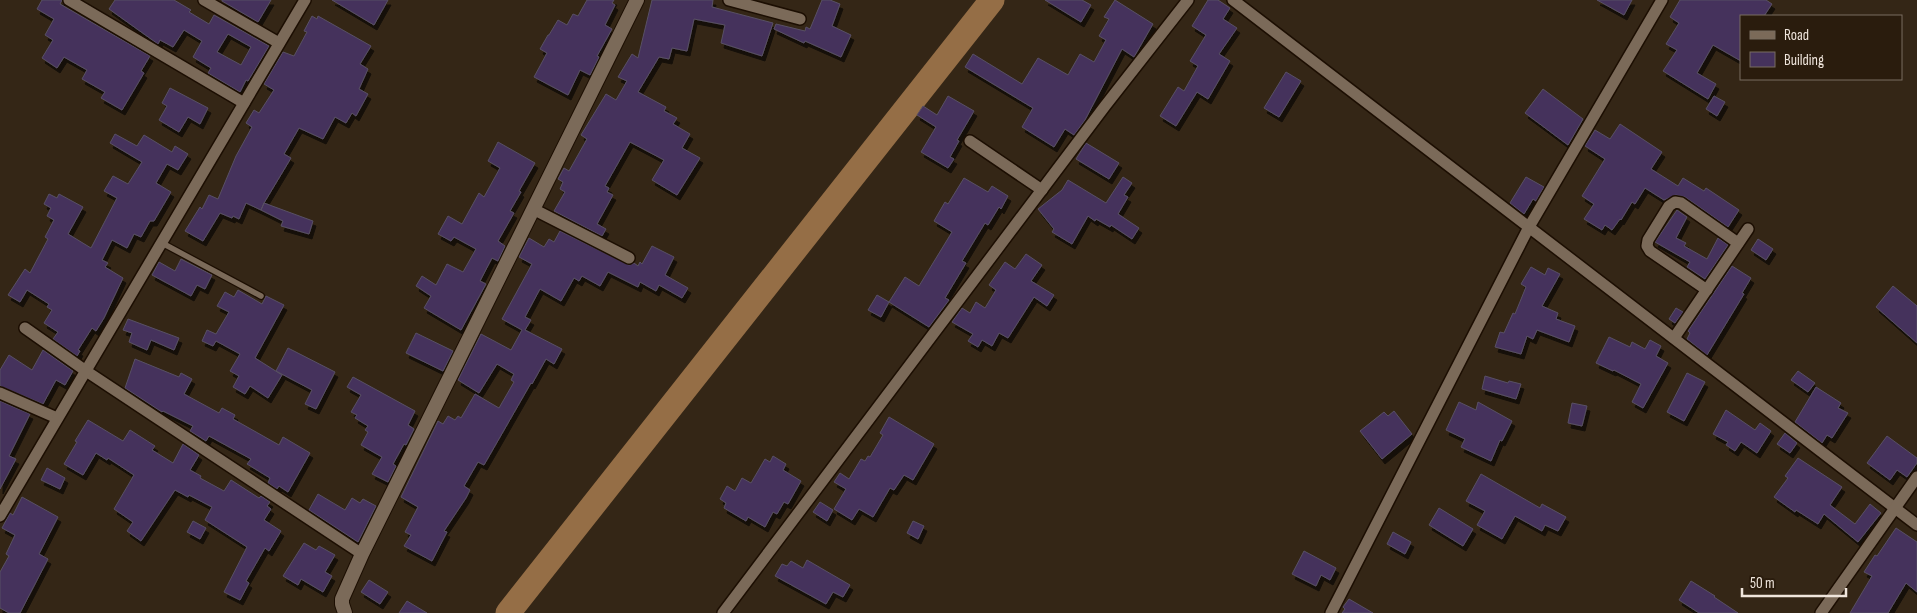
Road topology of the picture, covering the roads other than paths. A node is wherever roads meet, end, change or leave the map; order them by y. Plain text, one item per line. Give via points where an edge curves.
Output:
1 (69, 0) edge
2 (204, 0) edge
3 (305, 0) edge
4 (637, 0) edge
5 (729, 0) edge
6 (1188, 0) edge
7 (1233, 0) edge
8 (1662, 0) edge
9 (800, 19) dead end
10 (279, 43) junction
11 (244, 103) junction
12 (970, 142) dead end
13 (1042, 190) junction
14 (533, 209) junction
15 (1529, 227) junction
16 (1748, 230) dead end
17 (162, 243) junction
18 (1738, 243) junction
19 (629, 258) dead end
20 (1706, 290) junction
21 (261, 296) dead end
22 (25, 328) dead end
23 (1674, 338) junction
24 (86, 371) junction
25 (0, 393) edge
26 (57, 418) junction
27 (1917, 477) edge
28 (1894, 508) junction
29 (0, 516) edge
30 (1917, 525) edge
31 (362, 554) junction
32 (345, 613) edge
33 (723, 613) edge
34 (1331, 613) edge
35 (1821, 613) edge

1 - 11 street
2 - 10 street
3 - 10 street
4 - 14 street
5 - 9 street
6 - 13 street
7 - 15 street
8 - 15 street
10 - 11 street
11 - 17 street
12 - 13 street
13 - 33 street
14 - 19 street
14 - 31 street
15 - 23 street
15 - 34 street
16 - 18 street
17 - 21 lane
17 - 24 street
18 - 20 street
18 - 20 street via 1681,203 1669,206 1646,246
20 - 23 street
22 - 24 street
23 - 28 street
24 - 26 street
24 - 31 street
25 - 26 street
26 - 29 street
27 - 28 street
28 - 30 street
28 - 35 street
31 - 32 street via 342,599

